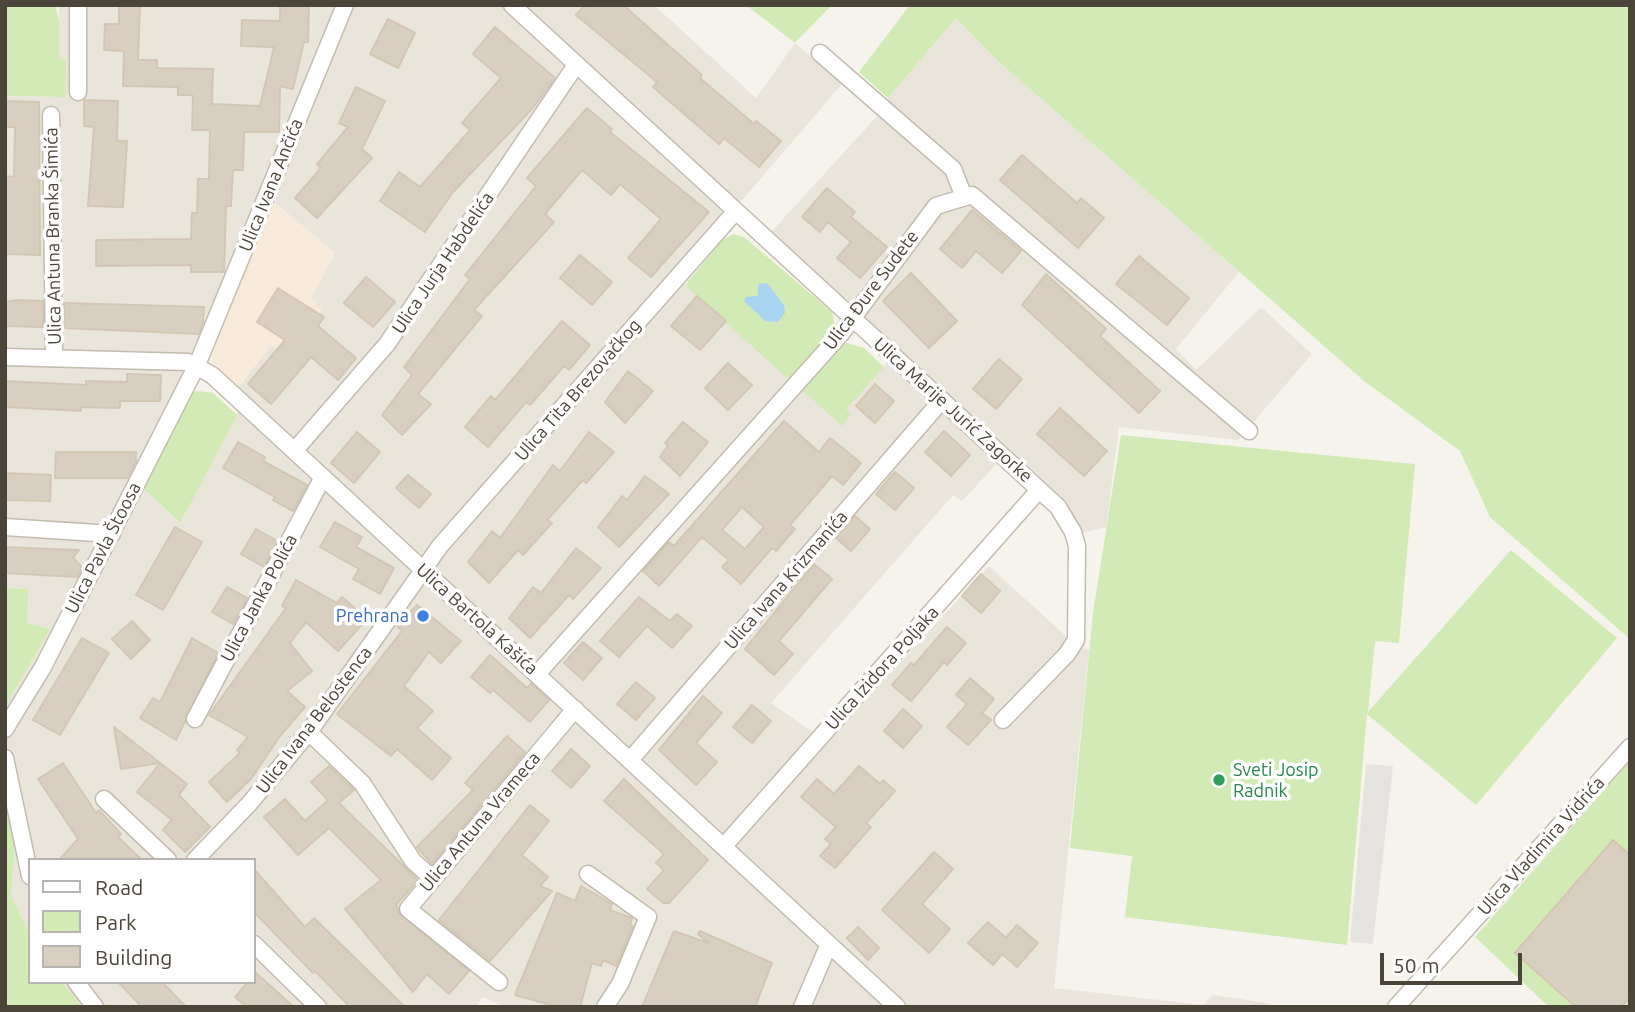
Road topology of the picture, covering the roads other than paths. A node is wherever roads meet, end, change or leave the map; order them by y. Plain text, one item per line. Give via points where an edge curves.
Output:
1 (78, 5) edge
2 (345, 5) edge
3 (512, 5) edge
4 (820, 53) dead end
5 (576, 65) junction
6 (78, 92) dead end
7 (51, 115) dead end
8 (964, 197) junction
9 (735, 212) junction
10 (852, 318) junction
11 (5, 357) edge
12 (54, 357) junction
13 (197, 365) junction
14 (942, 400) junction
15 (1249, 431) dead end
16 (295, 450) junction
17 (323, 477) junction
18 (1039, 490) junction
19 (5, 527) edge
20 (112, 534) junction
21 (425, 572) junction
22 (538, 673) junction
23 (575, 709) junction
24 (195, 719) dead end
25 (1003, 720) dead end
26 (5, 729) edge
27 (309, 732) junction
28 (1630, 747) edge
29 (5, 758) edge
30 (630, 760) junction
31 (104, 799) dead end
32 (724, 846) junction
33 (166, 858) edge
34 (197, 858) edge
35 (28, 867) edge
36 (589, 874) dead end
37 (432, 878) junction
38 (829, 944) junction
39 (256, 946) edge
40 (499, 982) dead end
41 (78, 984) edge
42 (95, 1007) edge
43 (318, 1007) edge
44 (605, 1007) edge
45 (802, 1007) edge
46 (897, 1007) edge
47 (1396, 1007) edge

1 - 6 street
2 - 13 street, Ulica Ivana Ančića
3 - 5 street, Ulica Marije Jurić Zagorke
4 - 8 street via 953,169
5 - 9 street, Ulica Marije Jurić Zagorke
5 - 16 street, Ulica Jurja Habdelića via 387,344
7 - 12 street, Ulica Antuna Branka Šimića
8 - 10 street, Ulica Đure Sudete via 936,206
8 - 15 street via 972,195
9 - 10 street, Ulica Marije Jurić Zagorke
9 - 21 street, Ulica Tita Brezovačkog via 440,546
10 - 14 street, Ulica Marije Jurić Zagorke
10 - 22 street, Ulica Đure Sudete
11 - 12 street
12 - 13 street
13 - 16 street, Ulica Bartola Kašića
13 - 20 street, Ulica Pavla Štoosa
14 - 18 street, Ulica Marije Jurić Zagorke
14 - 30 street, Ulica Ivana Krizmanića
16 - 17 street, Ulica Bartola Kašića
17 - 21 street, Ulica Bartola Kašića
17 - 24 street, Ulica Janka Polića
18 - 25 street, Ulica Marije Jurić Zagorke via 1058,507 1077,546 1076,640
18 - 32 street, Ulica Izidora Poljaka
19 - 20 street
20 - 26 street, Ulica Pavla Štoosa
21 - 22 street, Ulica Bartola Kašića
21 - 27 street, Ulica Ivana Belostenca
22 - 23 street, Ulica Bartola Kašića
23 - 30 street, Ulica Bartola Kašića
23 - 37 street, Ulica Antuna Vrameca
27 - 34 street, Ulica Ivana Belostenca
27 - 37 street via 362,783 413,862
28 - 47 street, Ulica Vladimira Vidrića
29 - 35 street
30 - 32 street, Ulica Bartola Kašića
31 - 33 street
32 - 38 street, Ulica Bartola Kašića
36 - 44 street via 648,917 620,984
37 - 40 street, Ulica Antuna Vrameca via 408,909
38 - 45 street
38 - 46 street, Ulica Bartola Kašića
39 - 43 street
41 - 42 street

